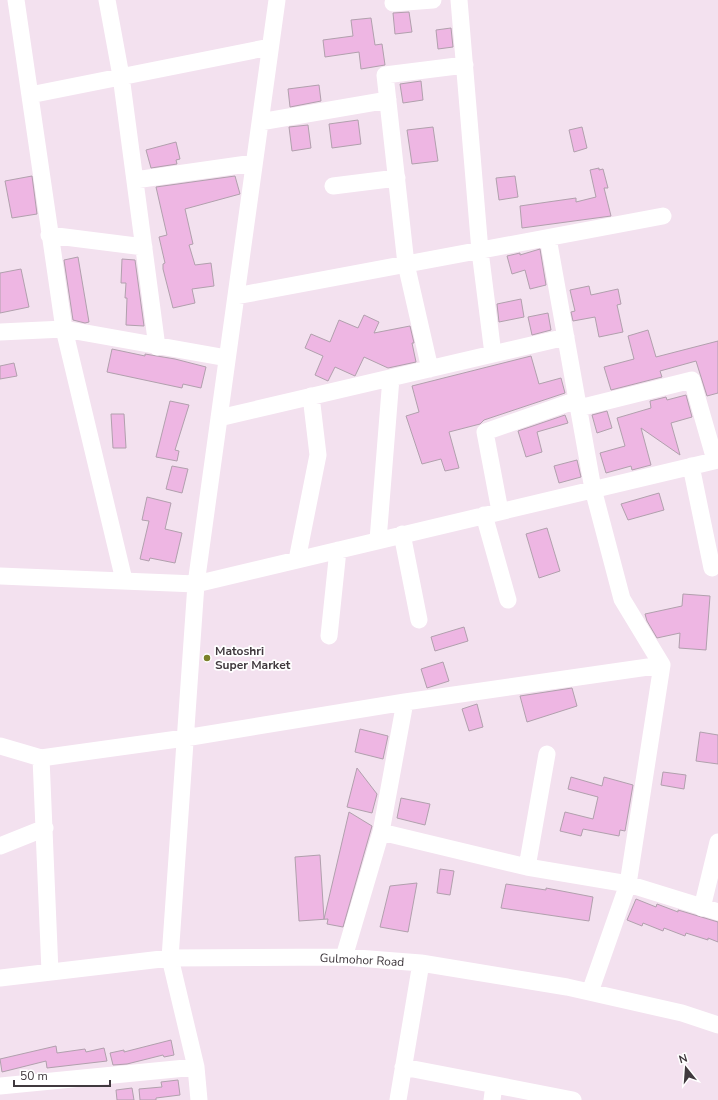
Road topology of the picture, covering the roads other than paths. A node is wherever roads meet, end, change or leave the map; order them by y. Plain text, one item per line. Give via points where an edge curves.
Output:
1 (16, 0) edge
2 (106, 0) edge
3 (277, 0) edge
4 (433, 0) edge
5 (459, 0) edge
6 (393, 3) dead end
7 (270, 47) junction
8 (465, 65) junction
9 (121, 76) junction
10 (30, 95) junction
11 (388, 100) junction
12 (260, 122) junction
13 (254, 163) junction
14 (397, 178) junction
15 (135, 180) junction
16 (333, 186) dead end
17 (663, 216) dead end
18 (49, 234) junction
19 (548, 238) junction
20 (144, 247) junction
21 (480, 251) junction
22 (406, 264) junction
23 (236, 296) junction
24 (64, 329) junction
25 (0, 332) edge
26 (566, 338) junction
27 (157, 347) junction
28 (493, 354) junction
29 (227, 358) junction
30 (430, 369) junction
31 (391, 378) junction
32 (311, 396) junction
33 (578, 404) junction
34 (219, 418) junction
35 (717, 460) edge
36 (691, 466) junction
37 (593, 489) junction
38 (492, 513) junction
39 (402, 534) junction
40 (378, 540) junction
41 (338, 550) junction
42 (297, 560) junction
43 (712, 568) dead end
44 (0, 576) edge
45 (124, 580) junction
46 (196, 584) junction
47 (508, 600) dead end
48 (419, 620) dead end
49 (329, 636) dead end
50 (662, 665) junction
51 (405, 702) junction
52 (185, 738) junction
53 (0, 746) edge
54 (547, 754) dead end
55 (41, 758) junction
56 (44, 828) junction
57 (382, 832) junction
58 (718, 842) edge
59 (0, 846) edge
60 (528, 867) junction
61 (628, 884) junction
62 (710, 910) edge
63 (344, 957) junction
64 (170, 958) junction
65 (421, 963) junction
66 (50, 972) junction
67 (0, 978) edge
68 (590, 992) junction
69 (718, 1025) edge
70 (196, 1066) junction
71 (403, 1067) junction
72 (0, 1086) edge
73 (493, 1092) edge
74 (198, 1100) edge
75 (398, 1100) edge
76 (573, 1100) edge

1 - 10 street
2 - 9 street
3 - 7 street
4 - 6 street
5 - 8 street
7 - 9 street
7 - 12 street
8 - 11 street via 385,75
8 - 21 street
9 - 10 street
9 - 15 street
10 - 18 street
11 - 12 street
11 - 14 street
12 - 13 street
13 - 15 street
13 - 23 street
14 - 16 street
14 - 22 street
15 - 20 street
17 - 19 street
18 - 20 street
18 - 24 street
19 - 21 street
19 - 26 street
20 - 27 street
21 - 22 street
21 - 28 street
22 - 23 street
22 - 30 street
23 - 29 street
24 - 25 street
24 - 27 street
24 - 45 street
26 - 28 street
26 - 33 street
27 - 29 street
28 - 30 street
29 - 34 street
30 - 31 street
31 - 32 street
31 - 40 street
32 - 34 street
32 - 42 street via 318,455
33 - 35 street via 692,380
33 - 37 street
33 - 38 street via 485,432
34 - 46 street
35 - 36 street
36 - 37 street
36 - 43 street
37 - 38 street
37 - 50 street via 622,599
38 - 39 street
38 - 47 street
39 - 40 street
39 - 48 street
40 - 41 street
41 - 42 street
41 - 49 street
42 - 46 street
44 - 45 street
45 - 46 street
46 - 52 street
50 - 51 street
50 - 61 street
51 - 52 street
51 - 57 street
52 - 55 street
52 - 64 street
53 - 55 street
54 - 60 street
55 - 56 street
56 - 59 street
56 - 66 street
57 - 60 street
57 - 63 street
58 - 62 street
60 - 61 street
61 - 62 street
61 - 68 street
63 - 64 street, Gulmohor Road
63 - 65 street, Gulmohor Road
64 - 66 street, Gulmohor Road
64 - 70 street
65 - 68 street, Gulmohor Road
65 - 71 street
66 - 67 street, Gulmohor Road
68 - 69 street, Gulmohor Road via 682,1013
70 - 72 street
70 - 74 street
71 - 73 street
71 - 75 street
73 - 76 street

